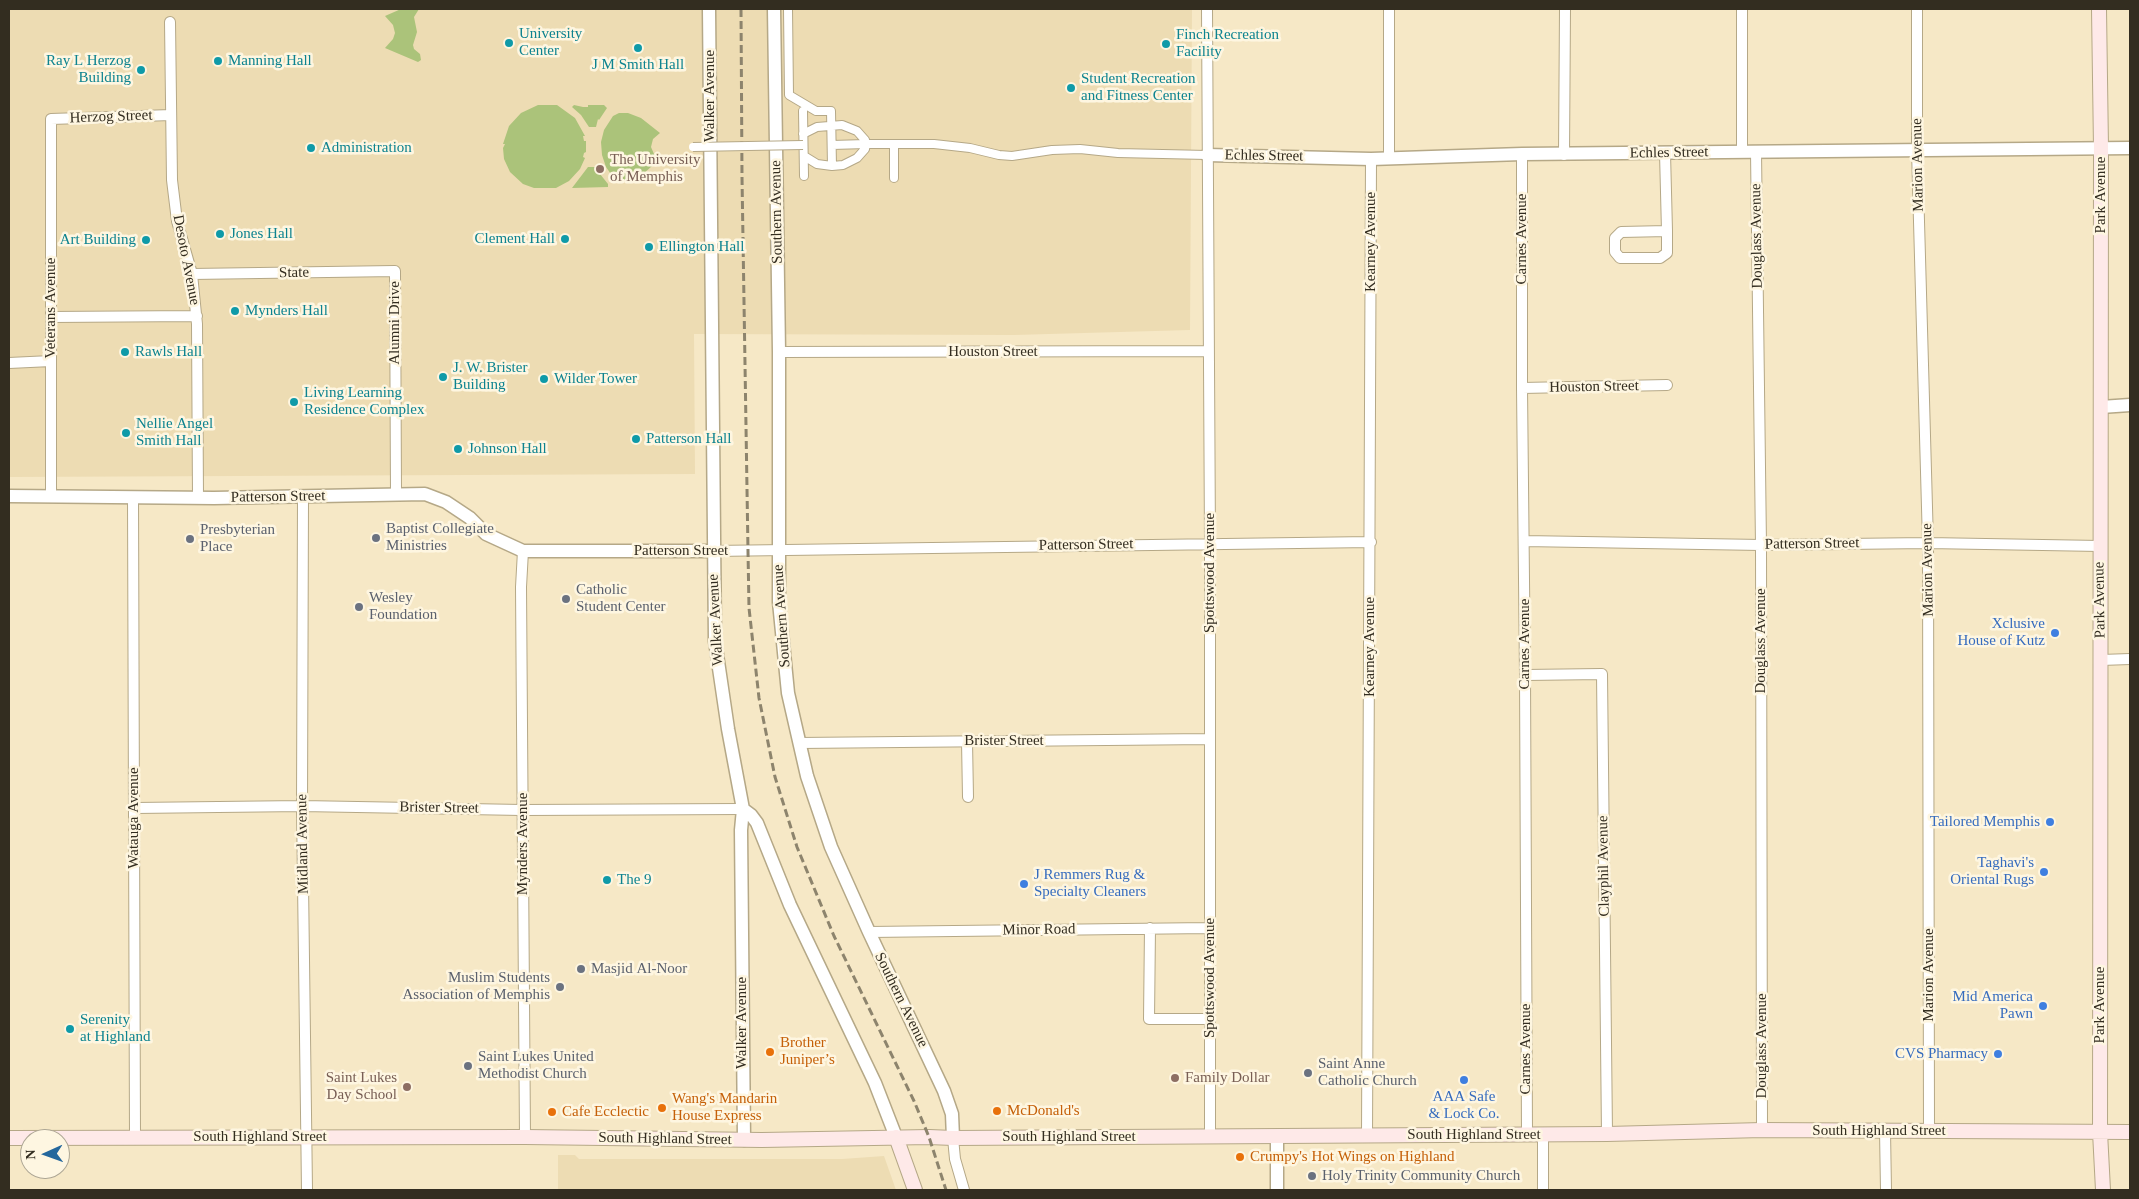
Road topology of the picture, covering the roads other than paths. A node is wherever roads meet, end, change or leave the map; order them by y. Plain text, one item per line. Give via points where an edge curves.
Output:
1 (709, 9) edge
2 (774, 9) edge
3 (788, 9) edge
4 (1207, 9) edge
5 (1389, 9) edge
6 (1565, 9) edge
7 (1742, 9) edge
8 (1916, 9) edge
9 (2099, 9) edge
10 (170, 22) dead end
11 (803, 111) dead end
12 (171, 115) junction
13 (51, 119) joint
14 (832, 125) junction
15 (803, 134) junction
16 (866, 144) junction
17 (894, 144) junction
18 (803, 145) junction
19 (832, 145) junction
20 (693, 146) dead end
21 (2101, 148) junction
22 (2130, 148) edge
23 (1917, 150) junction
24 (1742, 152) junction
25 (1756, 152) junction
26 (1665, 153) junction
27 (1522, 154) junction
28 (1207, 155) junction
29 (1564, 155) junction
30 (804, 156) junction
31 (1389, 158) junction
32 (1371, 159) junction
33 (832, 166) junction
34 (804, 176) dead end
35 (894, 178) dead end
36 (1667, 231) junction
37 (395, 271) joint
38 (192, 274) junction
39 (196, 316) junction
40 (51, 317) junction
41 (779, 352) junction
42 (1208, 352) junction
43 (51, 361) junction
44 (9, 363) edge
45 (1667, 385) dead end
46 (1522, 388) junction
47 (2130, 405) edge
48 (2101, 407) junction
49 (396, 494) junction
50 (9, 496) edge
51 (51, 496) junction
52 (303, 497) junction
53 (133, 498) junction
54 (198, 498) junction
55 (1524, 541) junction
56 (1371, 542) junction
57 (1928, 543) junction
58 (1210, 544) junction
59 (1761, 545) junction
60 (2100, 546) junction
61 (523, 551) junction
62 (713, 551) junction
63 (778, 551) junction
64 (2130, 659) edge
65 (2101, 660) junction
66 (1525, 675) junction
67 (1209, 740) junction
68 (968, 741) junction
69 (799, 743) junction
70 (968, 797) dead end
71 (302, 806) junction
72 (134, 808) junction
73 (743, 809) junction
74 (522, 810) junction
75 (1150, 928) junction
76 (1210, 928) junction
77 (869, 932) junction
78 (1210, 1019) junction
79 (1762, 1130) junction
80 (1885, 1131) junction
81 (1929, 1131) junction
82 (2100, 1132) junction
83 (2130, 1132) edge
84 (1527, 1134) junction
85 (1543, 1134) junction
86 (1607, 1134) junction
87 (1367, 1135) junction
88 (307, 1136) junction
89 (1277, 1136) junction
90 (525, 1137) junction
91 (896, 1137) junction
92 (1210, 1137) junction
93 (9, 1138) edge
94 (135, 1138) junction
95 (954, 1138) junction
96 (744, 1140) junction
97 (307, 1190) edge
98 (915, 1190) edge
99 (964, 1190) edge
100 (1277, 1190) edge
101 (1543, 1190) edge
102 (1886, 1190) edge
103 (2103, 1190) edge

1 - 62 street, Walker Avenue
2 - 41 street, Southern Avenue
3 - 14 street via 789,95 816,111 832,111
4 - 28 street, Spottswood Avenue
5 - 31 street
6 - 29 street
7 - 24 street
8 - 23 street, Marion Avenue
9 - 21 main road, Park Avenue
10 - 12 street, Desoto Avenue
11 - 15 street
12 - 13 street, Herzog Street
12 - 38 street, Desoto Avenue via 172,180 178,221
13 - 40 street, Veterans Avenue
14 - 15 street via 817,126
14 - 16 street via 857,131
14 - 19 street
15 - 18 street
16 - 17 street
16 - 19 street
16 - 33 street via 857,158
17 - 28 street via 956,146 1012,156 1080,149
17 - 35 street
18 - 20 street, bridge
18 - 30 street
19 - 33 street
21 - 22 street, Echles Street
21 - 23 street, Echles Street
21 - 48 main road, Park Avenue
23 - 25 street, Echles Street
23 - 57 street, Marion Avenue
24 - 25 street, Echles Street
24 - 26 street, Echles Street
25 - 59 street, Douglass Avenue
26 - 29 street, Echles Street
26 - 36 street
27 - 29 street, Echles Street
27 - 31 street, Echles Street
27 - 46 street, Carnes Avenue
28 - 32 street, Echles Street
28 - 42 street, Spottswood Avenue
30 - 33 street via 817,164
30 - 34 street
31 - 32 street, Echles Street
32 - 56 street, Kearney Avenue
36 - 36 street via 1667,253 1660,258 1620,258 1615,252 1614,238 1621,232
37 - 38 street, State
37 - 49 street, Alumni Drive
38 - 39 street, Desoto Avenue
39 - 40 street
39 - 54 street, Desoto Avenue
40 - 43 street, Veterans Avenue
41 - 42 street, Houston Street
41 - 63 street, Southern Avenue
42 - 58 street, Spottswood Avenue
43 - 44 street
43 - 51 street, Veterans Avenue
45 - 46 street, Houston Street
46 - 55 street, Carnes Avenue
47 - 48 street
48 - 60 main road, Park Avenue
49 - 52 street, Patterson Street
49 - 61 street, Patterson Street via 425,494 446,502 486,534
50 - 51 street, Patterson Street
51 - 53 street, Patterson Street
52 - 54 street, Patterson Street
52 - 71 street, Midland Avenue
53 - 54 street, Patterson Street
53 - 72 street, Watauga Avenue
55 - 59 street, Patterson Street
55 - 66 street, Carnes Avenue
56 - 58 street, Patterson Street
56 - 87 street, Kearney Avenue
57 - 59 street, Patterson Street
57 - 60 street, Patterson Street
57 - 81 street, Marion Avenue
58 - 63 street, Patterson Street
58 - 67 street, Spottswood Avenue
59 - 79 street, Douglass Avenue
60 - 65 main road, Park Avenue
61 - 62 street, Patterson Street
61 - 74 street, Mynders Avenue
62 - 63 street, Patterson Street
62 - 73 street, Walker Avenue via 718,659
63 - 69 street, Southern Avenue via 783,650
64 - 65 street
65 - 82 main road, Park Avenue
66 - 84 street, Carnes Avenue
66 - 86 street, Clayphil Avenue via 1602,674
67 - 68 street, Brister Street
67 - 76 street, Spottswood Avenue
68 - 69 street, Brister Street
68 - 70 street
69 - 77 street, Southern Avenue via 831,847
71 - 72 street, Brister Street
71 - 74 street, Brister Street
71 - 88 street, Midland Avenue
72 - 94 street, Watauga Avenue
73 - 74 street, Brister Street
73 - 91 street via 757,823 790,905 875,1083
73 - 96 street, Walker Avenue
74 - 90 street, Mynders Avenue
75 - 76 street, Minor Road
75 - 77 street, Minor Road
75 - 78 street via 1149,1019
76 - 78 street, Spottswood Avenue
77 - 95 street, Southern Avenue via 944,1091 952,1114
78 - 92 street, Spottswood Avenue
79 - 80 main road, South Highland Street
79 - 86 main road, South Highland Street
80 - 81 main road, South Highland Street
80 - 102 street
81 - 82 main road, South Highland Street
82 - 83 main road, South Highland Street
82 - 103 main road, Park Avenue
84 - 85 main road, South Highland Street
84 - 87 main road, South Highland Street
85 - 86 main road, South Highland Street
85 - 101 street
87 - 89 main road, South Highland Street
88 - 90 main road, South Highland Street
88 - 94 main road, South Highland Street
88 - 97 street, Midland Avenue
89 - 92 main road, South Highland Street
89 - 100 street
90 - 96 main road, South Highland Street
91 - 95 main road, South Highland Street
91 - 96 main road, South Highland Street
91 - 98 main road
92 - 95 main road, South Highland Street
93 - 94 main road, South Highland Street
95 - 99 street, Southern Avenue via 955,1159

